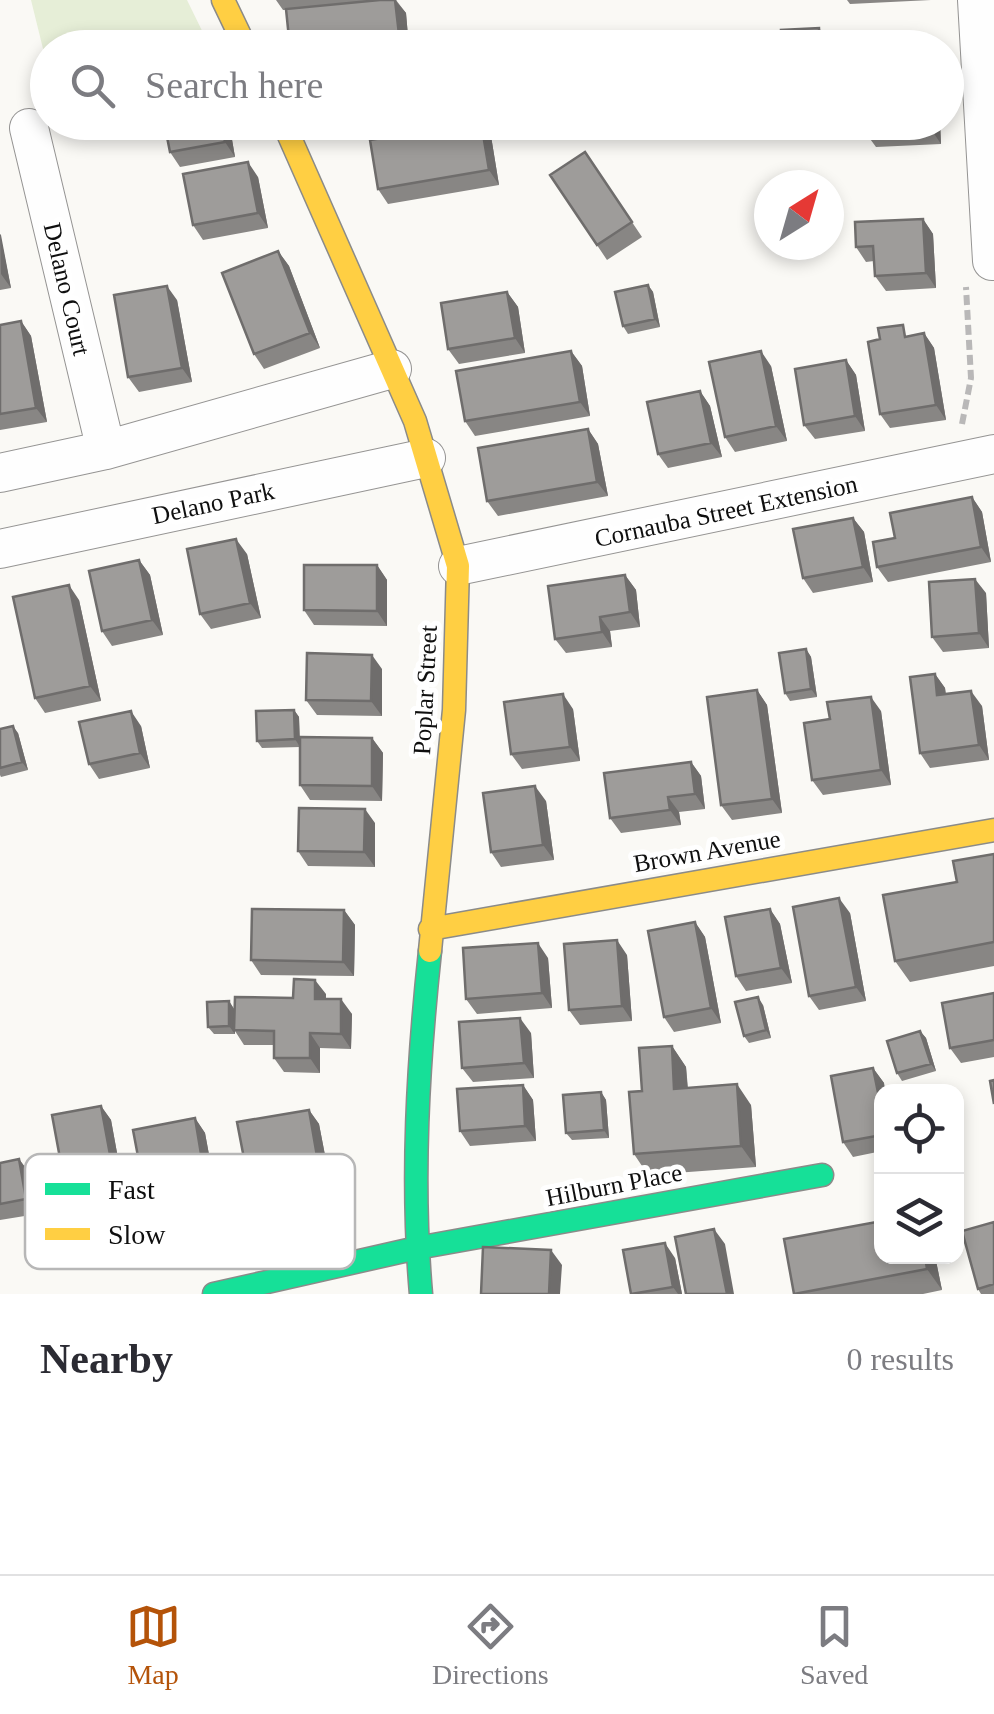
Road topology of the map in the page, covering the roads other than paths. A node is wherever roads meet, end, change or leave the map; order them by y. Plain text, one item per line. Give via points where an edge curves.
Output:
1 (223, 0) edge
2 (977, 0) edge
3 (237, 30) edge
4 (989, 96) edge
5 (29, 128) dead end
6 (30, 132) edge
7 (32, 140) edge
8 (291, 140) edge
9 (979, 268) edge
10 (392, 369) junction
11 (985, 444) edge
12 (106, 450) junction
13 (426, 458) junction
14 (0, 474) edge
15 (0, 550) edge
16 (458, 566) junction
17 (994, 830) edge
18 (430, 929) junction
19 (822, 1175) dead end
20 (417, 1248) junction
21 (355, 1262) edge
22 (324, 1269) edge
23 (214, 1294) edge
24 (421, 1294) edge

1 - 3 street
2 - 4 street
4 - 9 street
5 - 6 street, Delano Court
7 - 12 street, Delano Court
8 - 10 street, Poplar Street
10 - 12 street
10 - 13 street, Poplar Street
11 - 16 street, Cornauba Street Extension
12 - 14 street
13 - 15 street, Delano Park
13 - 16 street, Poplar Street
16 - 18 street, Poplar Street via 454,710
17 - 18 street, Brown Avenue
18 - 20 street, Poplar Street via 419,1059
19 - 20 street, Hilburn Place
20 - 21 street, Hilburn Place
20 - 24 street, Poplar Street
22 - 23 street, Hilburn Place

